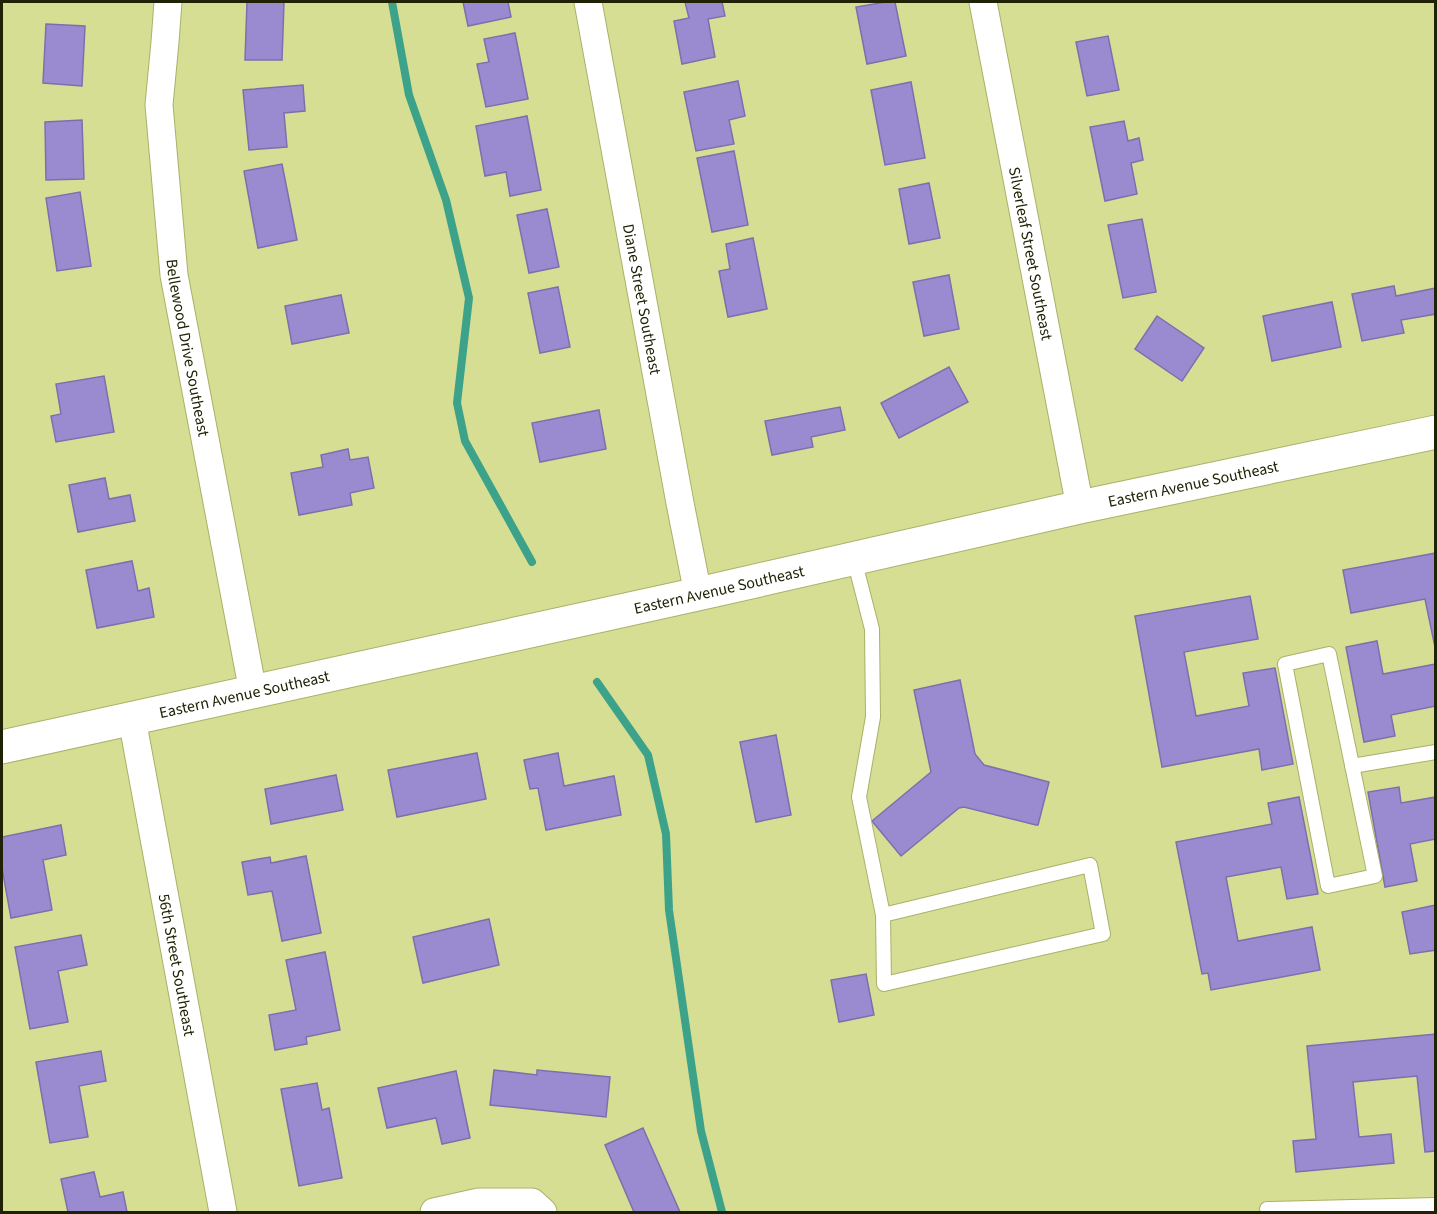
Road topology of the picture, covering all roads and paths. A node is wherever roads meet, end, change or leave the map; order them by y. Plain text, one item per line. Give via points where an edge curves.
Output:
1 (168, 2) edge
2 (588, 2) edge
3 (983, 2) edge
4 (1436, 432) edge
5 (1080, 507) junction
6 (854, 559) junction
7 (698, 594) junction
8 (253, 692) junction
9 (132, 719) junction
10 (2, 747) edge
11 (1436, 752) edge
12 (1352, 766) junction
13 (883, 915) junction
14 (1436, 1205) edge
15 (1267, 1209) dead end
16 (223, 1212) edge
17 (434, 1212) edge
18 (543, 1212) edge

1 - 8 street, Bellewood Drive Southeast via 159,105 174,274
2 - 7 street, Diane Street Southeast
3 - 5 street, Silverleaf Street Southeast
4 - 5 street, Eastern Avenue Southeast
5 - 6 street, Eastern Avenue Southeast
6 - 7 street, Eastern Avenue Southeast
6 - 13 lane via 872,629 873,717 859,797
7 - 8 street, Eastern Avenue Southeast
8 - 9 street, Eastern Avenue Southeast
9 - 10 street, Eastern Avenue Southeast
9 - 16 street, 56th Street Southeast
11 - 12 lane
12 - 12 lane via 1375,876 1328,886 1285,664 1329,654
13 - 13 lane via 884,984 1103,934 1090,866
14 - 15 lane
17 - 18 street via 479,1202 532,1202

